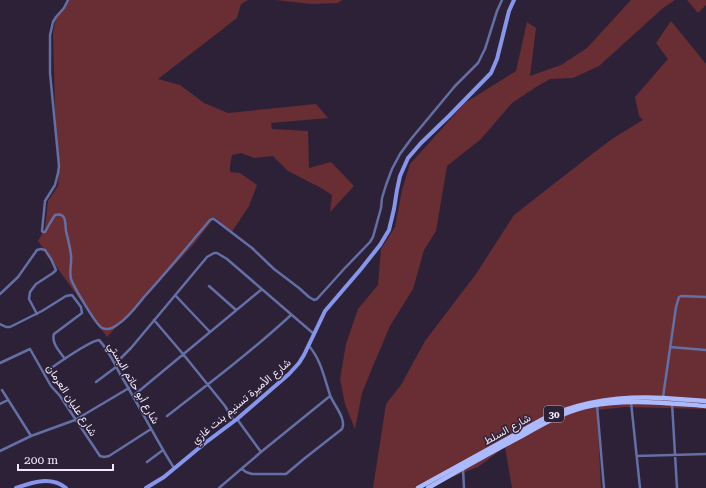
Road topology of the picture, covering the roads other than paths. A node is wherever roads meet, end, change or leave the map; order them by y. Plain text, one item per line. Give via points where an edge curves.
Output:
1 (68, 0) edge
2 (502, 0) edge
3 (514, 0) edge
4 (209, 286) dead end
5 (262, 289) junction
6 (0, 294) edge
7 (175, 295) junction
8 (706, 297) edge
9 (236, 310) junction
10 (37, 314) junction
11 (291, 315) junction
12 (154, 320) junction
13 (0, 324) edge
14 (210, 332) junction
15 (314, 334) junction
16 (308, 345) junction
17 (670, 347) junction
18 (706, 350) edge
19 (183, 354) junction
20 (65, 358) junction
21 (0, 363) edge
22 (115, 365) junction
23 (44, 373) junction
24 (96, 382) dead end
25 (208, 385) junction
26 (129, 388) junction
27 (2, 390) dead end
28 (133, 396) junction
29 (330, 396) junction
30 (663, 398) junction
31 (8, 400) junction
32 (706, 401) edge
33 (631, 402) junction
34 (672, 403) junction
35 (0, 404) edge
36 (597, 405) junction
37 (706, 406) edge
38 (167, 416) dead end
39 (75, 420) junction
40 (235, 420) junction
41 (152, 429) junction
42 (31, 436) junction
43 (163, 450) junction
44 (0, 451) edge
45 (261, 452) junction
46 (706, 454) edge
47 (676, 455) junction
48 (637, 456) junction
49 (147, 462) dead end
50 (463, 468) junction
51 (174, 469) junction
52 (242, 469) junction
53 (157, 481) junction
54 (16, 488) edge
55 (66, 488) edge
56 (146, 488) edge
57 (152, 488) edge
58 (219, 488) edge
59 (418, 488) edge
60 (428, 488) edge
61 (464, 488) edge
62 (604, 488) edge
63 (640, 488) edge
64 (677, 488) edge

1 - 2 street via 54,19 50,31 50,73 59,166 54,185 45,201 42,231 45,232 55,215 63,216 70,250 72,280 98,324 106,329 114,327 126,318 212,219 239,238 309,297 317,299 370,242 386,185 400,154 455,86 478,63 486,49
3 - 15 main road, شارع الأميرة تسنيم بنت غازي via 491,73 408,158 396,190 389,230 380,245 325,311
4 - 9 street
5 - 7 street via 227,259 214,253 207,257
5 - 9 street
5 - 11 street
6 - 10 street via 18,277 37,250 46,250 56,270 30,292 29,299
7 - 12 street
7 - 14 street
8 - 17 street via 679,297
9 - 14 street
10 - 13 street via 10,327
10 - 20 street via 69,295 73,296 81,307 81,314 53,337
11 - 15 street
11 - 25 street
12 - 19 street
12 - 22 street
14 - 19 street
15 - 16 main road, شارع الأميرة تسنيم بنت غازي
16 - 29 street via 320,363
16 - 40 main road, شارع الأميرة تسنيم بنت غازي via 299,363 289,374
17 - 18 street
17 - 30 street
19 - 25 street
19 - 28 street
20 - 22 street, شارع أبو حاتم البستي via 98,340
20 - 23 street, شارع أبو حاتم البستي
21 - 23 street, شارع عليان العرمان via 30,349
22 - 24 street
22 - 26 street, شارع أبو حاتم البستي
23 - 39 street, شارع عليان العرمان
25 - 38 street
25 - 40 street
26 - 28 street, شارع أبو حاتم البستي
26 - 39 street
27 - 31 street
28 - 41 street, شارع أبو حاتم البستي
29 - 45 street
29 - 52 street via 343,421 344,427 340,432 286,474 252,474
30 - 32 main road, شارع السلط / 30
30 - 59 main road, شارع السلط / 30 via 608,400 565,410 532,425
31 - 35 street
31 - 42 street
33 - 34 main road, شارع السلط / 30
33 - 36 main road, شارع السلط / 30
33 - 48 street
34 - 37 main road, شارع السلط / 30
34 - 47 street
36 - 50 main road, شارع السلط / 30 via 554,418
36 - 62 street
39 - 41 street, شارع عليان العرمان via 102,457 109,456
39 - 42 street
40 - 45 street
40 - 51 main road, شارع الأميرة تسنيم بنت غازي
41 - 43 street, شارع أبو حاتم البستي
42 - 44 street
43 - 49 street
43 - 51 street, شارع أبو حاتم البستي
45 - 52 street
46 - 47 street
47 - 48 street
47 - 64 street
48 - 63 street
50 - 60 main road, شارع السلط / 30
50 - 61 street
51 - 53 main road, شارع الأميرة تسنيم بنت غازي
52 - 58 street
53 - 56 main road, شارع الأميرة تسنيم بنت غازي
53 - 57 main road, شارع الأميرة تسنيم بنت غازي
54 - 55 main road via 35,482 50,481

